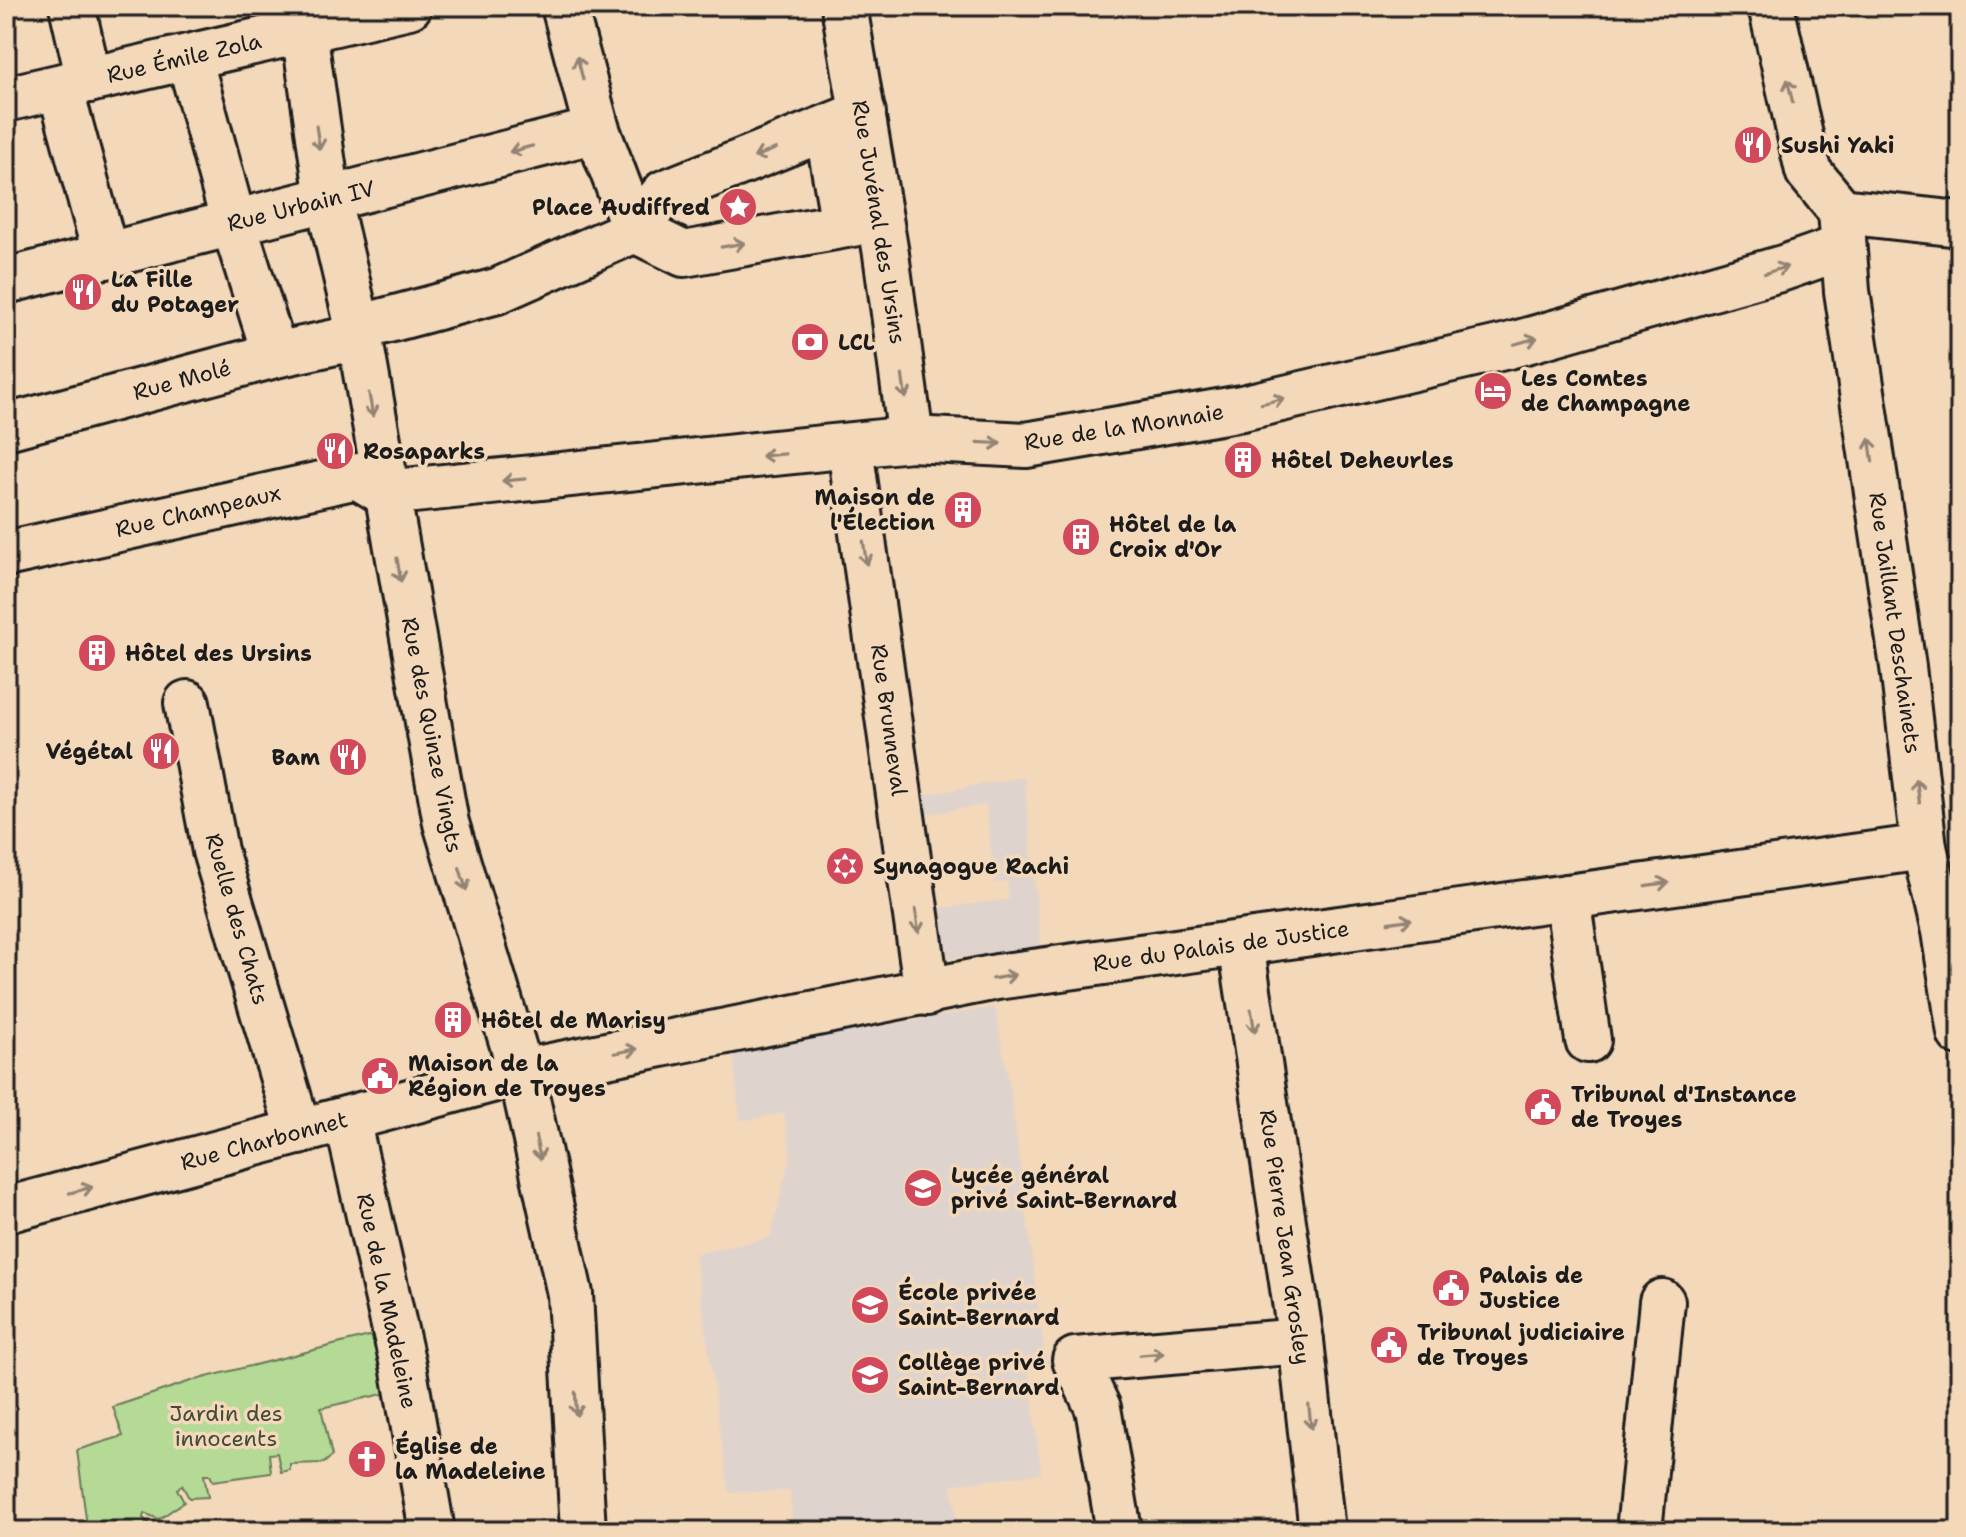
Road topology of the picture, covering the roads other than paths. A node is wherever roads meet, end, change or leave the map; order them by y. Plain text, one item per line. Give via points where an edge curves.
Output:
1 (72, 6) edge
2 (564, 6) edge
3 (844, 6) edge
4 (1771, 6) edge
5 (386, 9) edge
6 (304, 30) junction
7 (189, 57) junction
8 (75, 83) junction
9 (6, 99) edge
10 (845, 120) junction
11 (597, 130) junction
12 (328, 200) junction
13 (862, 222) junction
14 (1960, 224) edge
15 (1842, 229) junction
16 (635, 230) junction
17 (237, 234) junction
18 (106, 256) junction
19 (6, 281) edge
20 (359, 332) junction
21 (275, 355) junction
22 (6, 427) edge
23 (911, 439) junction
24 (850, 448) junction
25 (385, 493) junction
26 (6, 554) edge
27 (187, 703) dead end
28 (1924, 847) junction
29 (1567, 897) junction
30 (1241, 944) junction
31 (927, 993) junction
32 (1960, 1033) edge
33 (1588, 1040) dead end
34 (521, 1072) junction
35 (347, 1119) junction
36 (299, 1132) junction
37 (6, 1210) edge
38 (1662, 1302) dead end
39 (1301, 1341) junction
40 (432, 1531) edge
41 (583, 1531) edge
42 (1119, 1531) edge
43 (1322, 1531) edge
44 (1639, 1531) edge

1 - 8 street
11 -> 2 street
3 - 10 street, Rue Juvénal des Ursins
15 -> 4 street via 1808,171
5 - 6 street, Rue Émile Zola
6 - 7 street, Rue Émile Zola
6 -> 12 street, Rue des Quinze Vingts
7 - 8 street, Rue Émile Zola
7 - 17 street
8 - 9 street, Rue Émile Zola
8 - 18 street
10 - 13 street, Rue Juvénal des Ursins
10 -> 16 street via 664,193
11 -> 12 street, Rue Urbain IV
11 - 16 street
12 - 17 street, Rue Urbain IV
12 - 20 street, Rue des Quinze Vingts
16 -> 13 street via 684,254
13 -> 23 street, Rue Juvénal des Ursins
14 - 15 street
23 -> 15 street, Rue de la Monnaie via 1026,445 1242,408 1508,346 1783,268
28 -> 15 street, Rue Jaillant Deschainets
16 - 20 street via 497,291
17 - 18 street, Rue Urbain IV
17 - 21 street
18 - 19 street, Rue Urbain IV
20 - 21 street, Rue Molé
20 -> 25 street, Rue des Quinze Vingts
21 - 22 street, Rue Molé
23 - 24 street, Rue de la Monnaie
24 -> 25 street, Rue de la Monnaie
24 -> 31 street, Rue Brunneval
25 - 26 street, Rue Champeaux via 357,476
25 -> 34 street, Rue des Quinze Vingts via 446,823
27 - 36 street, Ruelle des Chats via 215,851
29 -> 28 street, Rue du Palais de Justice
28 - 32 street, Rue Jaillant Deschainets
30 -> 29 street, Rue du Palais de Justice
29 - 33 street
31 -> 30 street, Rue du Palais de Justice via 997,977
30 -> 39 street, Rue Pierre Jean Grosley
34 -> 31 street, Rue du Palais de Justice
34 - 35 street, Rue Charbonnet
34 -> 41 street, Rue des Quinze Vingts via 570,1294
35 - 36 street, Rue Charbonnet
35 - 40 street, Rue de la Madeleine via 403,1365
37 -> 36 street, Rue Charbonnet
38 - 44 street
42 -> 39 street via 1098,1408 1075,1360
39 -> 43 street, Rue Pierre Jean Grosley

